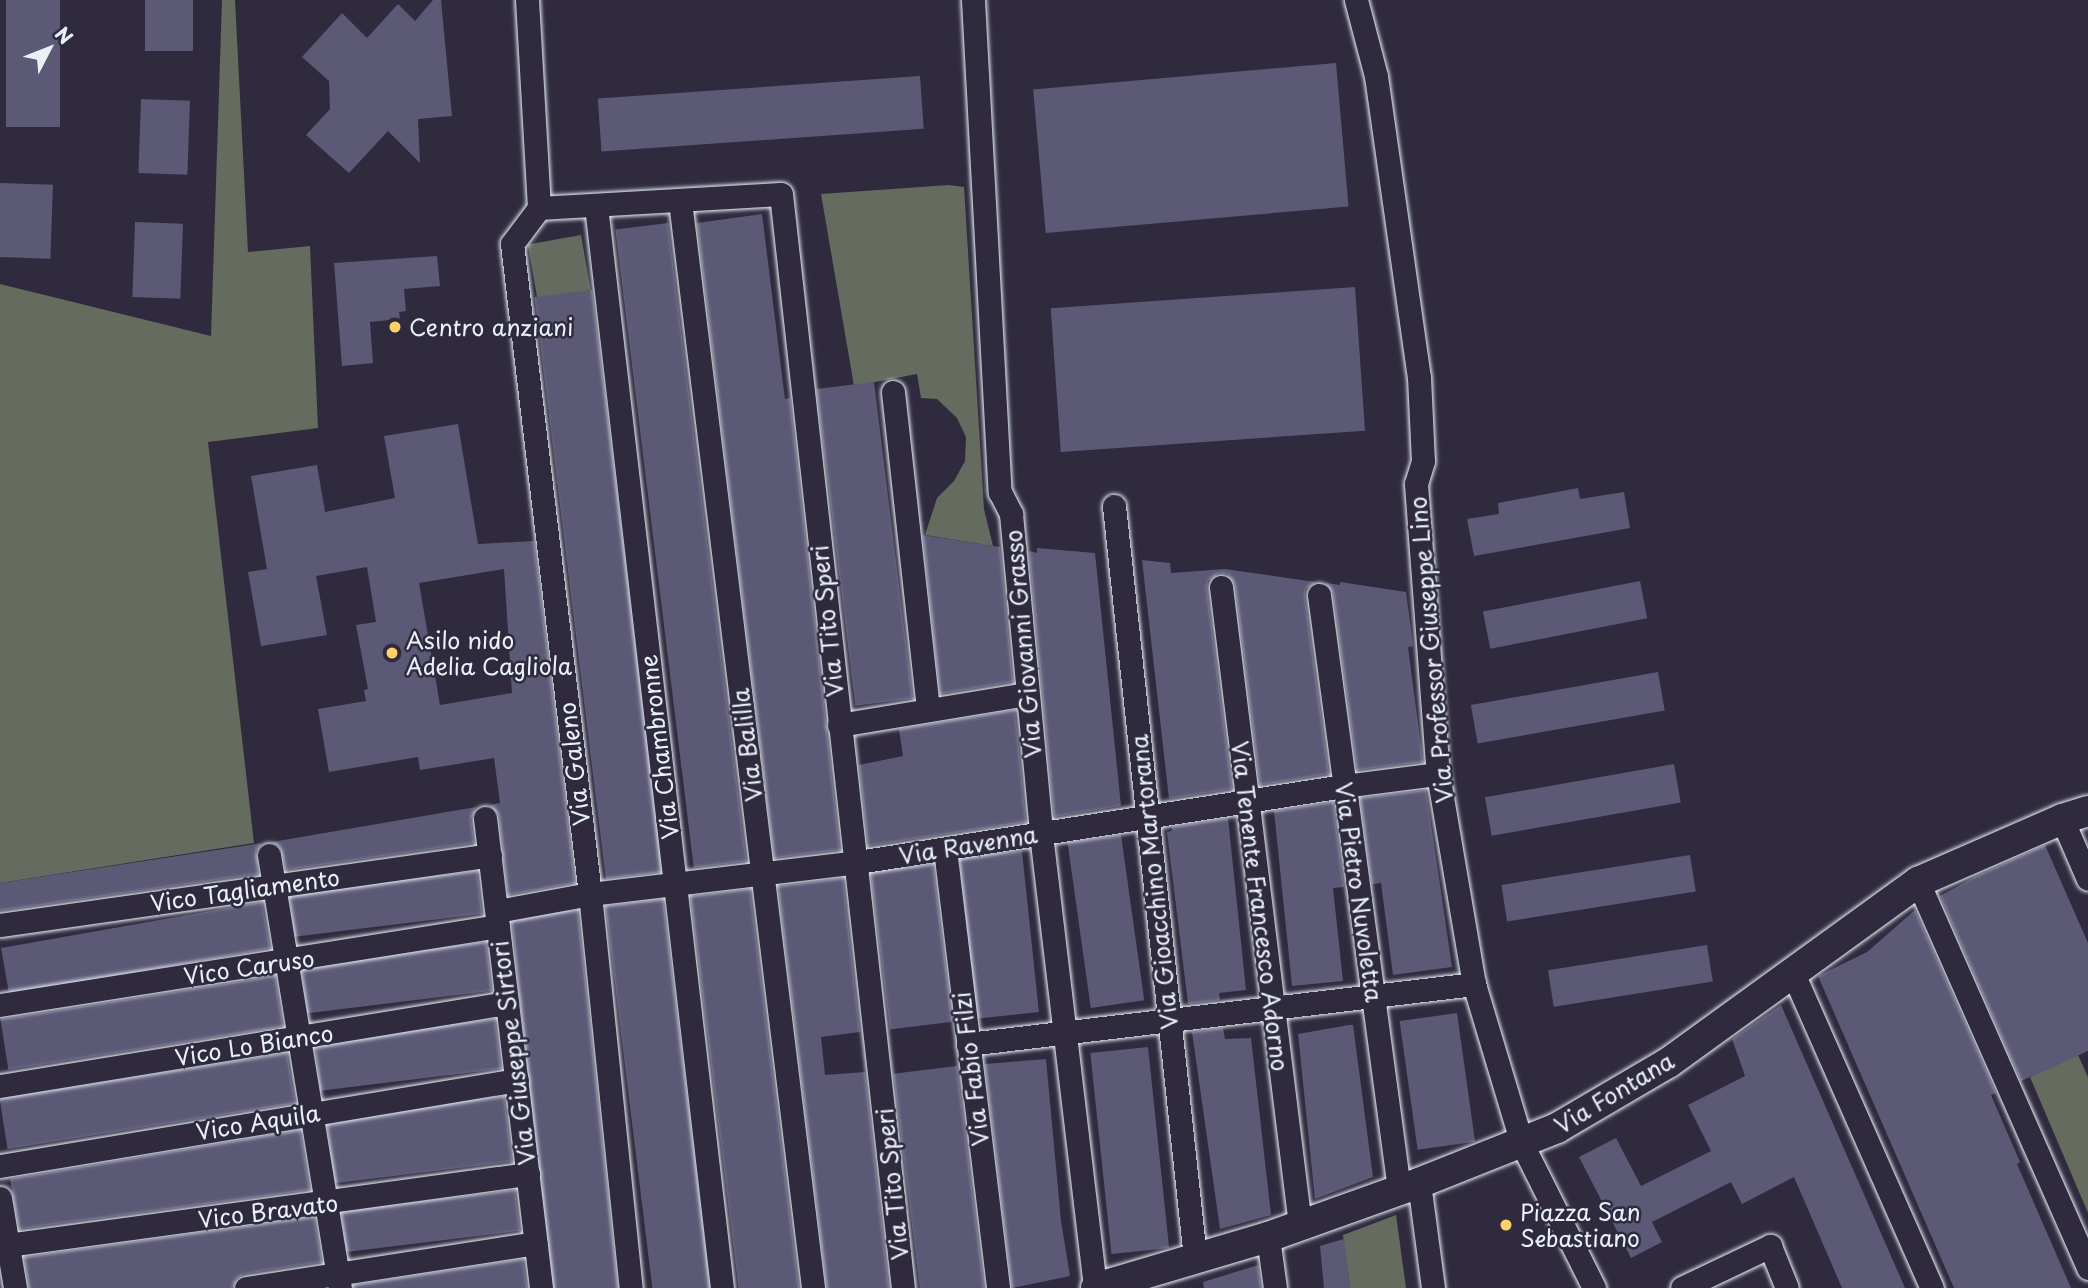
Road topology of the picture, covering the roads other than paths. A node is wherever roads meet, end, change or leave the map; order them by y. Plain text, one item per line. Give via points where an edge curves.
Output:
1 (527, 0) edge
2 (973, 0) edge
3 (1356, 0) edge
4 (680, 201) junction
5 (596, 205) junction
6 (539, 208) junction
7 (894, 393) dead end
8 (1114, 506) dead end
9 (1221, 587) dead end
10 (1319, 595) dead end
11 (1026, 694) junction
12 (928, 710) junction
13 (839, 724) junction
14 (1438, 774) junction
15 (1344, 786) junction
16 (1247, 802) junction
17 (2075, 815) edge
18 (1147, 817) junction
19 (485, 818) dead end
20 (1041, 834) junction
21 (945, 849) junction
22 (269, 855) dead end
23 (490, 855) junction
24 (858, 862) junction
25 (763, 873) junction
26 (2088, 879) edge
27 (1918, 882) junction
28 (675, 883) junction
29 (274, 886) junction
30 (590, 894) junction
31 (497, 918) junction
32 (0, 925) edge
33 (286, 962) junction
34 (1792, 971) junction
35 (1474, 984) junction
36 (1373, 996) junction
37 (507, 1003) junction
38 (0, 1005) edge
39 (1273, 1008) junction
40 (1169, 1020) junction
41 (1066, 1032) junction
42 (299, 1038) junction
43 (968, 1044) junction
44 (517, 1080) junction
45 (0, 1086) edge
46 (312, 1114) junction
47 (1522, 1144) junction
48 (0, 1166) edge
49 (528, 1174) junction
50 (1409, 1186) junction
51 (0, 1198) edge
52 (326, 1203) junction
53 (1300, 1225) junction
54 (1268, 1237) junction
55 (536, 1243) junction
56 (4, 1245) edge
57 (1195, 1258) junction
58 (2088, 1268) edge
59 (339, 1282) edge
60 (1109, 1286) edge
61 (15, 1288) edge
62 (246, 1288) edge
63 (541, 1288) edge
64 (631, 1288) edge
65 (722, 1288) edge
66 (813, 1288) edge
67 (903, 1288) edge
68 (998, 1288) edge
69 (1275, 1288) edge
70 (1433, 1288) edge
71 (1594, 1288) edge
72 (1682, 1288) edge
73 (1787, 1288) edge
74 (1932, 1288) edge

1 - 6 street
2 - 11 street, Via Giovanni Grasso via 1000,492 1011,514
3 - 14 street, Via Professor Giuseppe Lino via 1376,76 1419,377 1423,461 1416,484
4 - 5 street, Via Tito Speri
4 - 13 street, Via Tito Speri via 781,194
4 - 25 street, Via Balilla
5 - 6 street, Via Tito Speri
5 - 28 street, Via Chambronne
6 - 30 street, Via Galeno via 512,244
7 - 12 street
8 - 18 street, Via Gioacchino Martorana
9 - 16 street, Via Tenente Francesco Adorno
10 - 15 street, Via Pietro Nuvoletta
11 - 12 street
11 - 20 street, Via Giovanni Grasso
12 - 13 street
13 - 24 street, Via Tito Speri
14 - 15 street, Via Ravenna
14 - 35 street, Via Professor Giuseppe Lino
15 - 16 street, Via Ravenna
15 - 36 street, Via Pietro Nuvoletta
16 - 18 street, Via Ravenna
16 - 39 street, Via Tenente Francesco Adorno
17 - 26 street
17 - 27 street, Via Fontana
18 - 20 street, Via Ravenna
18 - 40 street, Via Gioacchino Martorana
19 - 23 street, Via Giuseppe Sirtori
20 - 21 street, Via Ravenna
20 - 41 street, Via Giovanni Grasso
21 - 24 street, Via Ravenna
21 - 43 street, Via Fabio Filzi
22 - 29 street
23 - 29 street, Vico Tagliamento
23 - 31 street, Via Giuseppe Sirtori
24 - 25 street, Via Ravenna
24 - 67 street, Via Tito Speri
25 - 28 street, Via Ravenna
25 - 66 street, Via Balilla
27 - 34 street, Via Fontana
27 - 58 street
28 - 30 street, Via Ravenna
28 - 65 street, Via Chambronne
29 - 32 street, Vico Tagliamento
29 - 33 street
30 - 31 street, Via Ravenna
30 - 64 street, Via Galeno
31 - 33 street, Vico Caruso
31 - 37 street, Via Giuseppe Sirtori
33 - 38 street, Vico Caruso
33 - 42 street
34 - 47 street, Via Fontana via 1668,1063
34 - 74 street
35 - 36 street
35 - 47 street, Via Professor Giuseppe Lino
36 - 39 street
36 - 50 street, Via Pietro Nuvoletta
37 - 42 street, Vico Lo Bianco
37 - 44 street, Via Giuseppe Sirtori
39 - 40 street
39 - 53 street, Via Tenente Francesco Adorno
40 - 41 street
40 - 57 street, Via Gioacchino Martorana
41 - 43 street
41 - 60 street, Via Giovanni Grasso
42 - 45 street, Vico Lo Bianco
42 - 46 street
43 - 68 street, Via Fabio Filzi
44 - 46 street, Vico Aquila
44 - 49 street, Via Giuseppe Sirtori
46 - 48 street, Vico Aquila
46 - 52 street
47 - 50 street, Via Fontana
47 - 71 street, Via Professor Giuseppe Lino
49 - 52 street, Vico Bravato
49 - 55 street, Via Giuseppe Sirtori
50 - 53 street, Via Fontana
50 - 70 street, Via Pietro Nuvoletta
51 - 56 street
52 - 56 street, Vico Bravato
52 - 59 street
53 - 54 street, Via Fontana
54 - 57 street, Via Fontana
54 - 69 street
55 - 59 street
55 - 63 street, Via Giuseppe Sirtori
56 - 61 street
57 - 60 street, Via Fontana
59 - 62 street
72 - 73 street via 1770,1246

